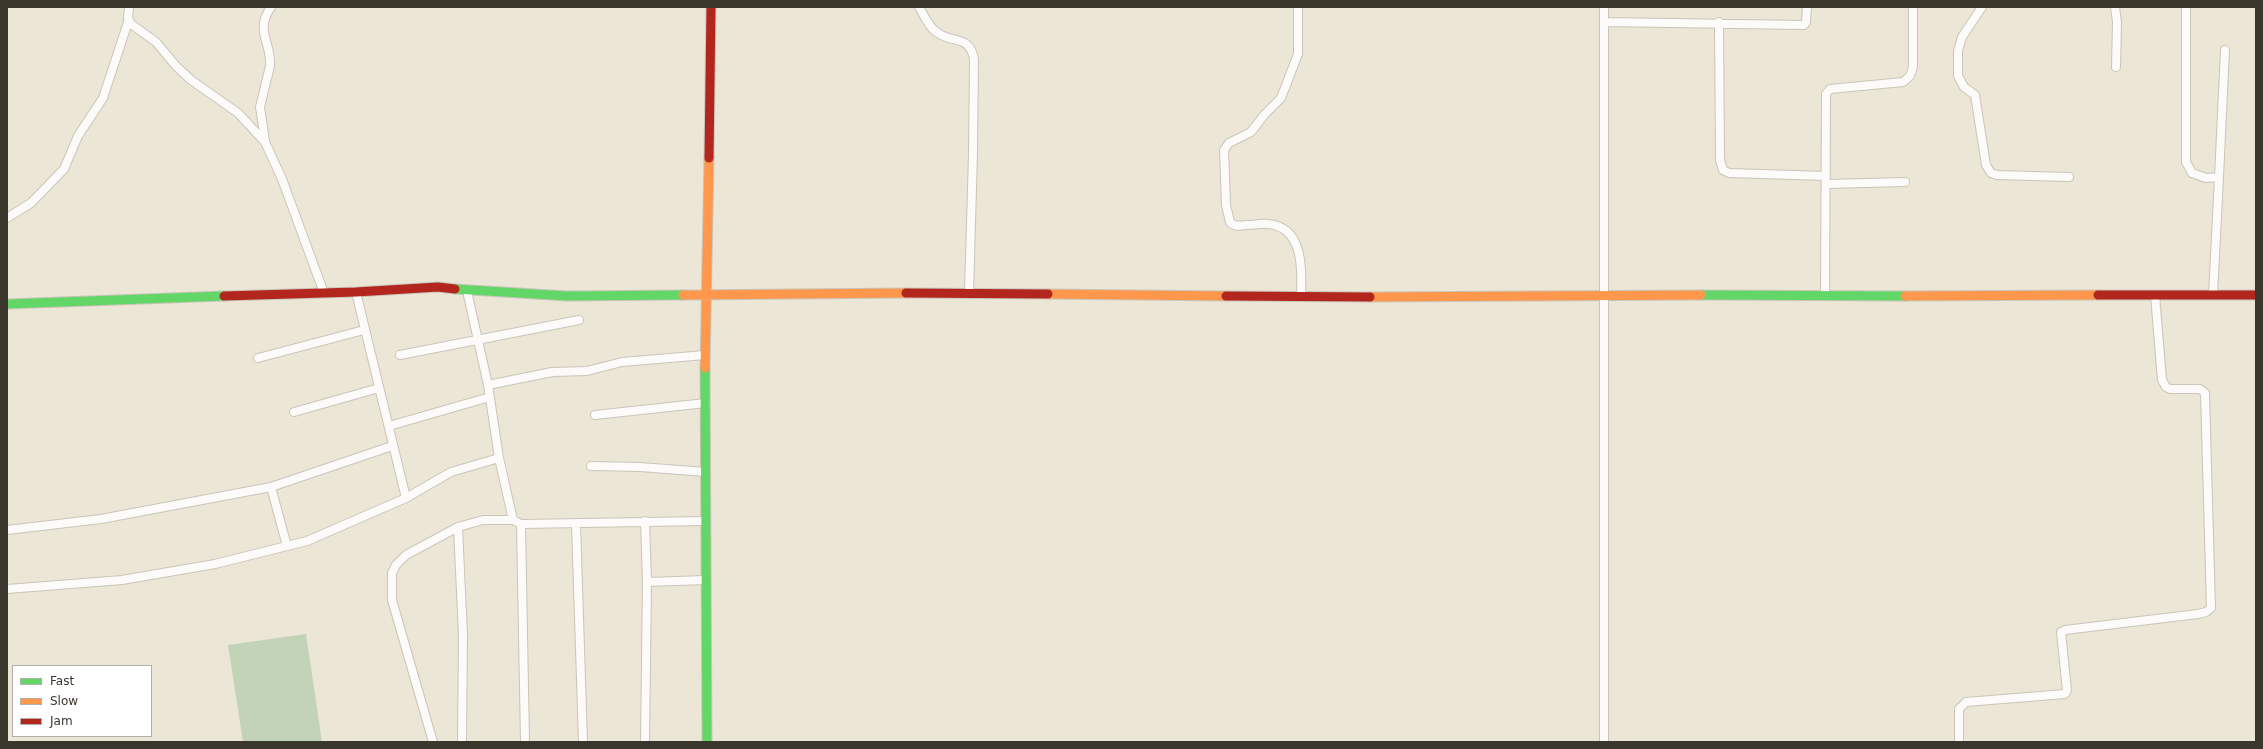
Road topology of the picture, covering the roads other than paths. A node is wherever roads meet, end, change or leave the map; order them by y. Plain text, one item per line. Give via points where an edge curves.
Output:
1 (129, 7) edge
2 (270, 7) edge
3 (711, 7) edge
4 (919, 7) edge
5 (1298, 7) edge
6 (1604, 7) edge
7 (1807, 7) edge
8 (1913, 7) edge
9 (1982, 7) edge
10 (2115, 7) edge
11 (2186, 7) edge
12 (128, 22) junction
13 (1604, 22) junction
14 (1719, 22) junction
15 (2225, 50) dead end
16 (2116, 67) dead end
17 (265, 142) junction
18 (2069, 176) dead end
19 (2219, 177) junction
20 (1826, 180) junction
21 (1905, 182) dead end
22 (7, 218) edge
23 (467, 291) junction
24 (356, 292) junction
25 (324, 293) junction
26 (969, 293) junction
27 (1604, 294) junction
28 (708, 295) junction
29 (2155, 295) junction
30 (2213, 295) junction
31 (2256, 295) edge
32 (1301, 296) junction
33 (1825, 296) junction
34 (7, 304) edge
35 (579, 320) dead end
36 (364, 330) junction
37 (478, 339) junction
38 (400, 355) dead end
39 (705, 355) junction
40 (258, 358) dead end
41 (488, 385) junction
42 (379, 388) junction
43 (490, 397) junction
44 (706, 403) junction
45 (294, 412) dead end
46 (595, 416) dead end
47 (389, 426) junction
48 (392, 446) junction
49 (499, 458) junction
50 (591, 466) dead end
51 (706, 472) junction
52 (271, 487) junction
53 (406, 498) junction
54 (513, 520) junction
55 (646, 521) junction
56 (706, 521) junction
57 (521, 524) junction
58 (576, 524) junction
59 (458, 527) junction
60 (7, 530) edge
61 (287, 546) junction
62 (706, 580) junction
63 (647, 582) junction
64 (7, 589) edge
65 (433, 742) edge
66 (462, 742) edge
67 (525, 742) edge
68 (583, 742) edge
69 (644, 742) edge
70 (707, 742) edge
71 (1604, 742) edge
72 (1959, 742) edge

1 - 12 street
2 - 17 street via 264,18 263,29 271,62 260,108
3 - 28 street
4 - 26 street via 938,34 966,43 973,54
5 - 32 street via 1298,54 1281,98 1254,130 1229,143 1223,153 1226,205 1230,222 1236,226 1268,224 1287,231 1301,261
6 - 13 street
7 - 14 street via 1804,25
8 - 20 street via 1913,67 1910,76 1903,82 1830,89 1826,94
9 - 18 street via 1959,44 1957,60 1960,80 1964,87 1975,95 1986,165 1991,173 1997,175
10 - 16 street
11 - 19 street via 2186,162 2192,173 2206,178
12 - 17 street via 156,42 191,80 238,113
12 - 22 street via 103,98 78,136 64,169 30,203
13 - 14 street
13 - 27 street
14 - 20 street via 1720,160 1723,170 1729,173
15 - 19 street
17 - 25 street via 275,162
19 - 30 street
20 - 21 street
20 - 33 street
23 - 24 street via 438,287
23 - 28 street via 567,296
23 - 37 street
24 - 25 street
24 - 36 street
25 - 34 street
26 - 28 street
26 - 32 street
27 - 32 street
27 - 33 street
27 - 71 street
28 - 39 street
29 - 30 street
29 - 33 street
29 - 72 street via 2162,380 2170,389 2200,389 2205,393 2211,608 2198,614 2061,632 2067,690 2065,694 1966,702 1959,709
30 - 31 street
35 - 37 street
36 - 40 street
36 - 42 street
37 - 38 street
37 - 41 street
39 - 41 street via 622,362
39 - 44 street
41 - 43 street
42 - 45 street
42 - 47 street
43 - 47 street
43 - 49 street
44 - 46 street
44 - 51 street
47 - 48 street
48 - 52 street
48 - 53 street
49 - 53 street via 451,472
49 - 54 street
50 - 51 street
51 - 56 street
52 - 60 street via 101,519
52 - 61 street
53 - 61 street via 307,541
54 - 57 street
54 - 59 street via 483,520
55 - 56 street
55 - 58 street
55 - 63 street
56 - 62 street
57 - 58 street
57 - 67 street
58 - 68 street
59 - 65 street via 406,555 396,564 392,573 392,600
59 - 66 street via 463,635
61 - 64 street via 215,564 122,580
62 - 63 street
62 - 70 street
63 - 69 street

